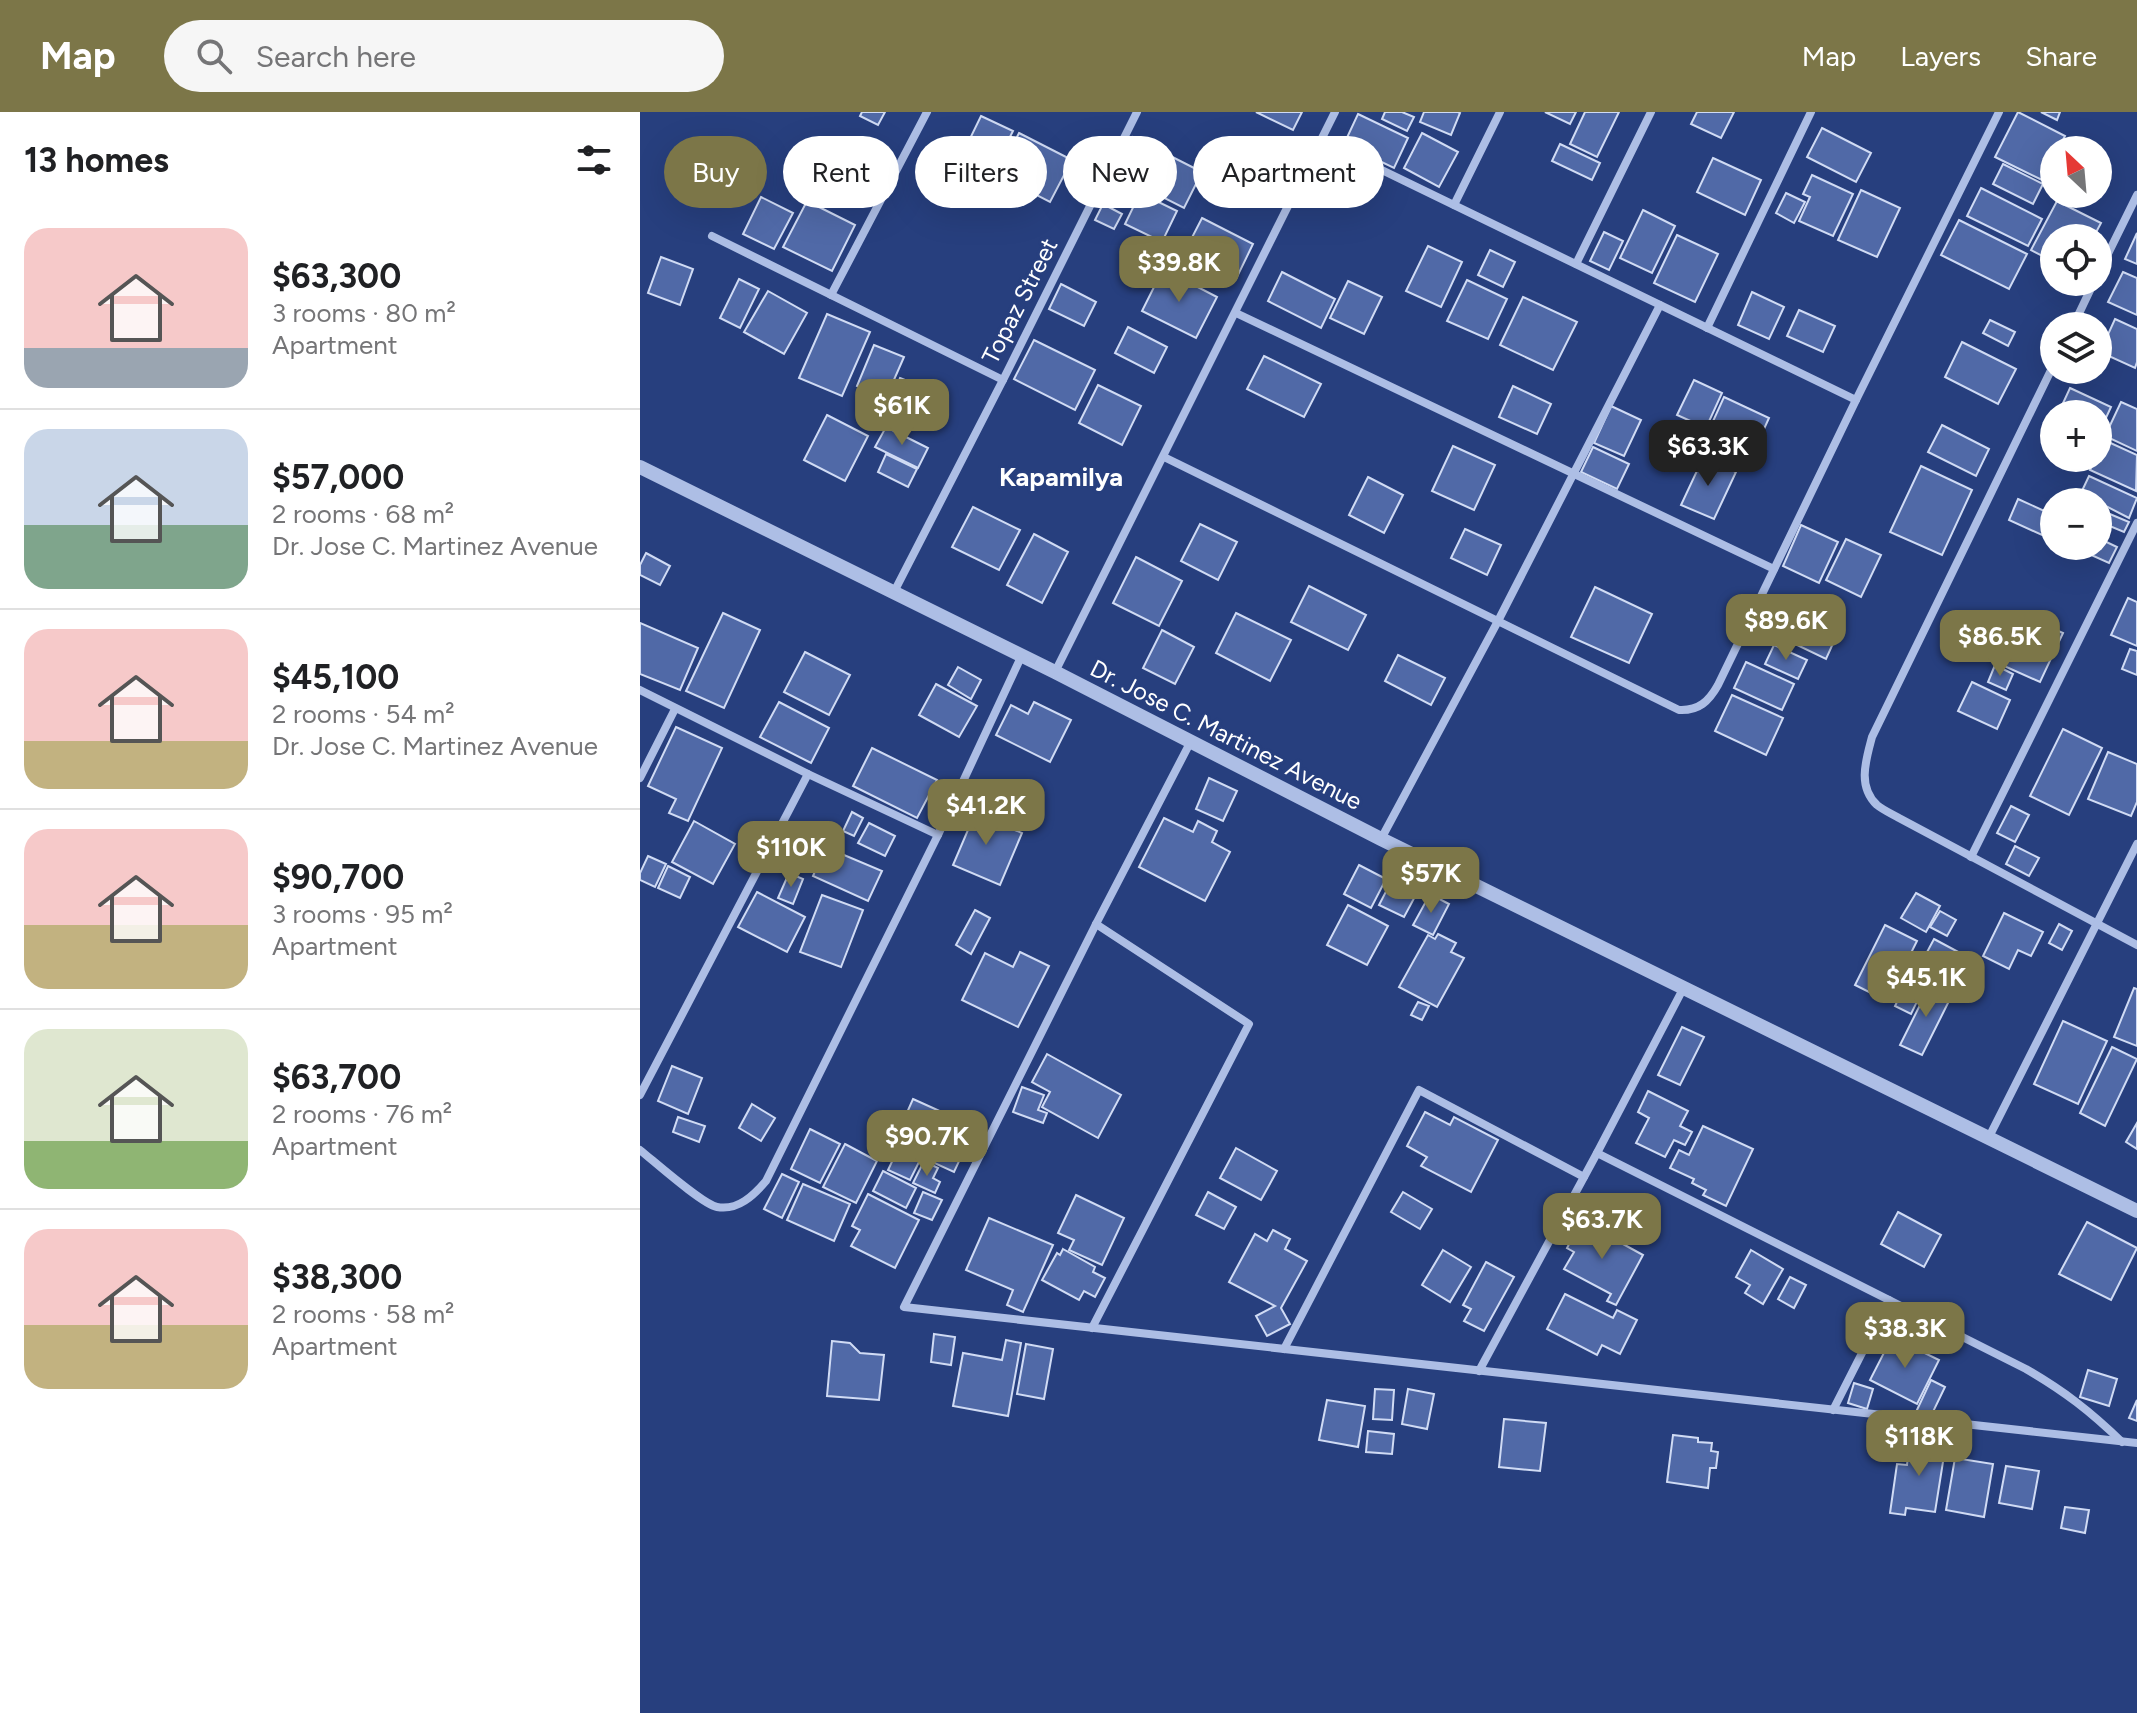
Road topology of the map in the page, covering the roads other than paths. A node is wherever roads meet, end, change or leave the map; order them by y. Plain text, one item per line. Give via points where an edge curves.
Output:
1 (927, 112) edge
2 (1137, 112) edge
3 (1335, 112) edge
4 (1500, 112) edge
5 (1651, 112) edge
6 (1811, 112) edge
7 (1999, 112) edge
8 (1324, 136) edge
9 (1384, 171) edge
10 (2137, 195) edge
11 (1454, 205) junction
12 (1288, 208) edge
13 (2133, 211) edge
14 (712, 236) dead end
15 (2112, 249) edge
16 (1576, 264) junction
17 (831, 295) junction
18 (1660, 305) junction
19 (1236, 313) junction
20 (1707, 328) junction
21 (1003, 380) junction
22 (2044, 384) edge
23 (1856, 400) junction
24 (1164, 457) junction
25 (640, 467) edge
26 (1573, 474) junction
27 (2137, 523) edge
28 (1774, 569) junction
29 (894, 592) junction
30 (1498, 621) junction
31 (1022, 655) junction
32 (1055, 672) junction
33 (640, 690) edge
34 (675, 709) junction
35 (1191, 741) junction
36 (808, 774) junction
37 (640, 778) edge
38 (938, 835) junction
39 (1381, 839) junction
40 (2137, 844) edge
41 (1971, 857) junction
42 (1096, 924) junction
43 (2097, 924) junction
44 (2137, 945) edge
45 (1683, 989) junction
46 (640, 1095) edge
47 (1989, 1137) junction
48 (640, 1150) edge
49 (1597, 1153) junction
50 (1584, 1177) junction
51 (2137, 1211) edge
52 (1889, 1300) junction
53 (1092, 1328) junction
54 (1284, 1349) junction
55 (1479, 1371) junction
56 (1833, 1410) junction
57 (2122, 1442) junction
58 (2137, 1443) edge

1 - 17 street
2 - 21 street, Topaz Street
3 - 8 street
4 - 11 street
5 - 16 street
6 - 20 street
7 - 23 street
9 - 11 street
10 - 13 street
11 - 16 street
12 - 19 street
13 - 15 street
14 - 17 street
16 - 18 street
17 - 21 street
18 - 20 street
18 - 26 street
19 - 24 street
19 - 26 street
20 - 23 street
21 - 29 street, Topaz Street
22 - 41 street via 1872,737 1864,766 1864,787 1876,804
23 - 28 street
24 - 30 street
24 - 32 street
25 - 29 street, Dr. Jose C. Martinez Avenue
26 - 28 street
26 - 30 street
27 - 41 street
28 - 30 street via 1711,698 1689,710 1679,710
29 - 31 street, Dr. Jose C. Martinez Avenue
30 - 39 street
31 - 32 street, Dr. Jose C. Martinez Avenue
31 - 38 street
32 - 35 street, Dr. Jose C. Martinez Avenue
33 - 34 street
34 - 36 street
34 - 37 street
35 - 39 street, Dr. Jose C. Martinez Avenue
35 - 42 street
36 - 38 street
36 - 46 street
38 - 48 street via 766,1181 752,1197 717,1207
39 - 45 street, Dr. Jose C. Martinez Avenue
40 - 43 street
41 - 43 street
42 - 53 street via 1249,1024
42 - 53 street via 904,1307
43 - 44 street
43 - 47 street
45 - 47 street, Dr. Jose C. Martinez Avenue
45 - 49 street
47 - 51 street, Dr. Jose C. Martinez Avenue
49 - 50 street
49 - 52 street
50 - 54 street via 1419,1090
50 - 55 street
52 - 56 street
52 - 57 street via 2063,1391
53 - 54 street
54 - 55 street
55 - 56 street
56 - 57 street
57 - 58 street

